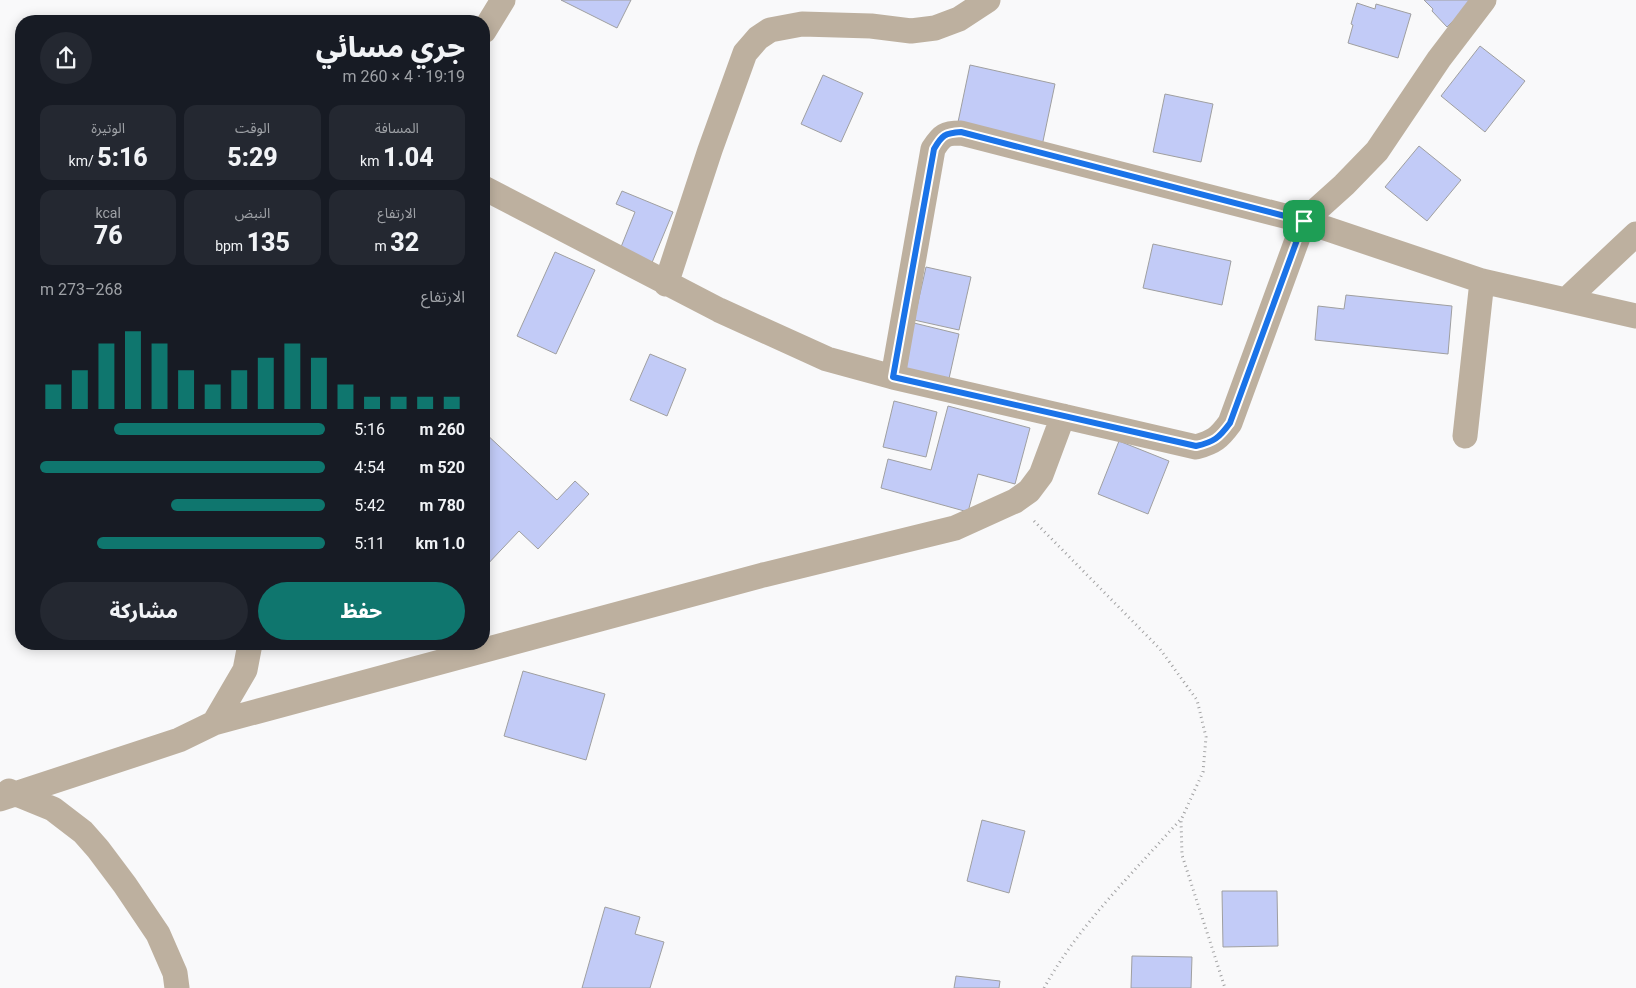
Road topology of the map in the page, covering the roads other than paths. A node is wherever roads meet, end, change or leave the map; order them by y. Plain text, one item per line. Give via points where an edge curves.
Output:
1 (503, 0) edge
2 (988, 0) edge
3 (1484, 0) edge
4 (490, 21) edge
5 (490, 191) edge
6 (1304, 221) junction
7 (1636, 234) edge
8 (1482, 281) junction
9 (666, 284) junction
10 (1566, 300) junction
11 (1636, 316) edge
12 (893, 377) junction
13 (1063, 416) junction
14 (1464, 436) dead end
15 (490, 649) edge
16 (249, 650) edge
17 (485, 650) edge
18 (214, 723) junction
19 (5, 793) edge
20 (177, 988) edge

1 - 4 street
2 - 9 street via 959,19 935,28 911,31 802,24 770,30 758,38 745,53
3 - 6 street via 1434,66 1378,151
5 - 9 street
6 - 8 street
6 - 12 street via 961,132 944,135 934,149
6 - 13 street via 1230,423 1221,436 1196,446
7 - 10 street
8 - 10 street
8 - 14 street
9 - 12 street via 826,359
10 - 11 street
12 - 13 street
13 - 15 street via 1041,474 1029,491 955,528 763,575
16 - 18 street via 245,670
17 - 18 street
18 - 19 street via 179,740
19 - 20 street via 53,809 83,832 158,934 175,973

